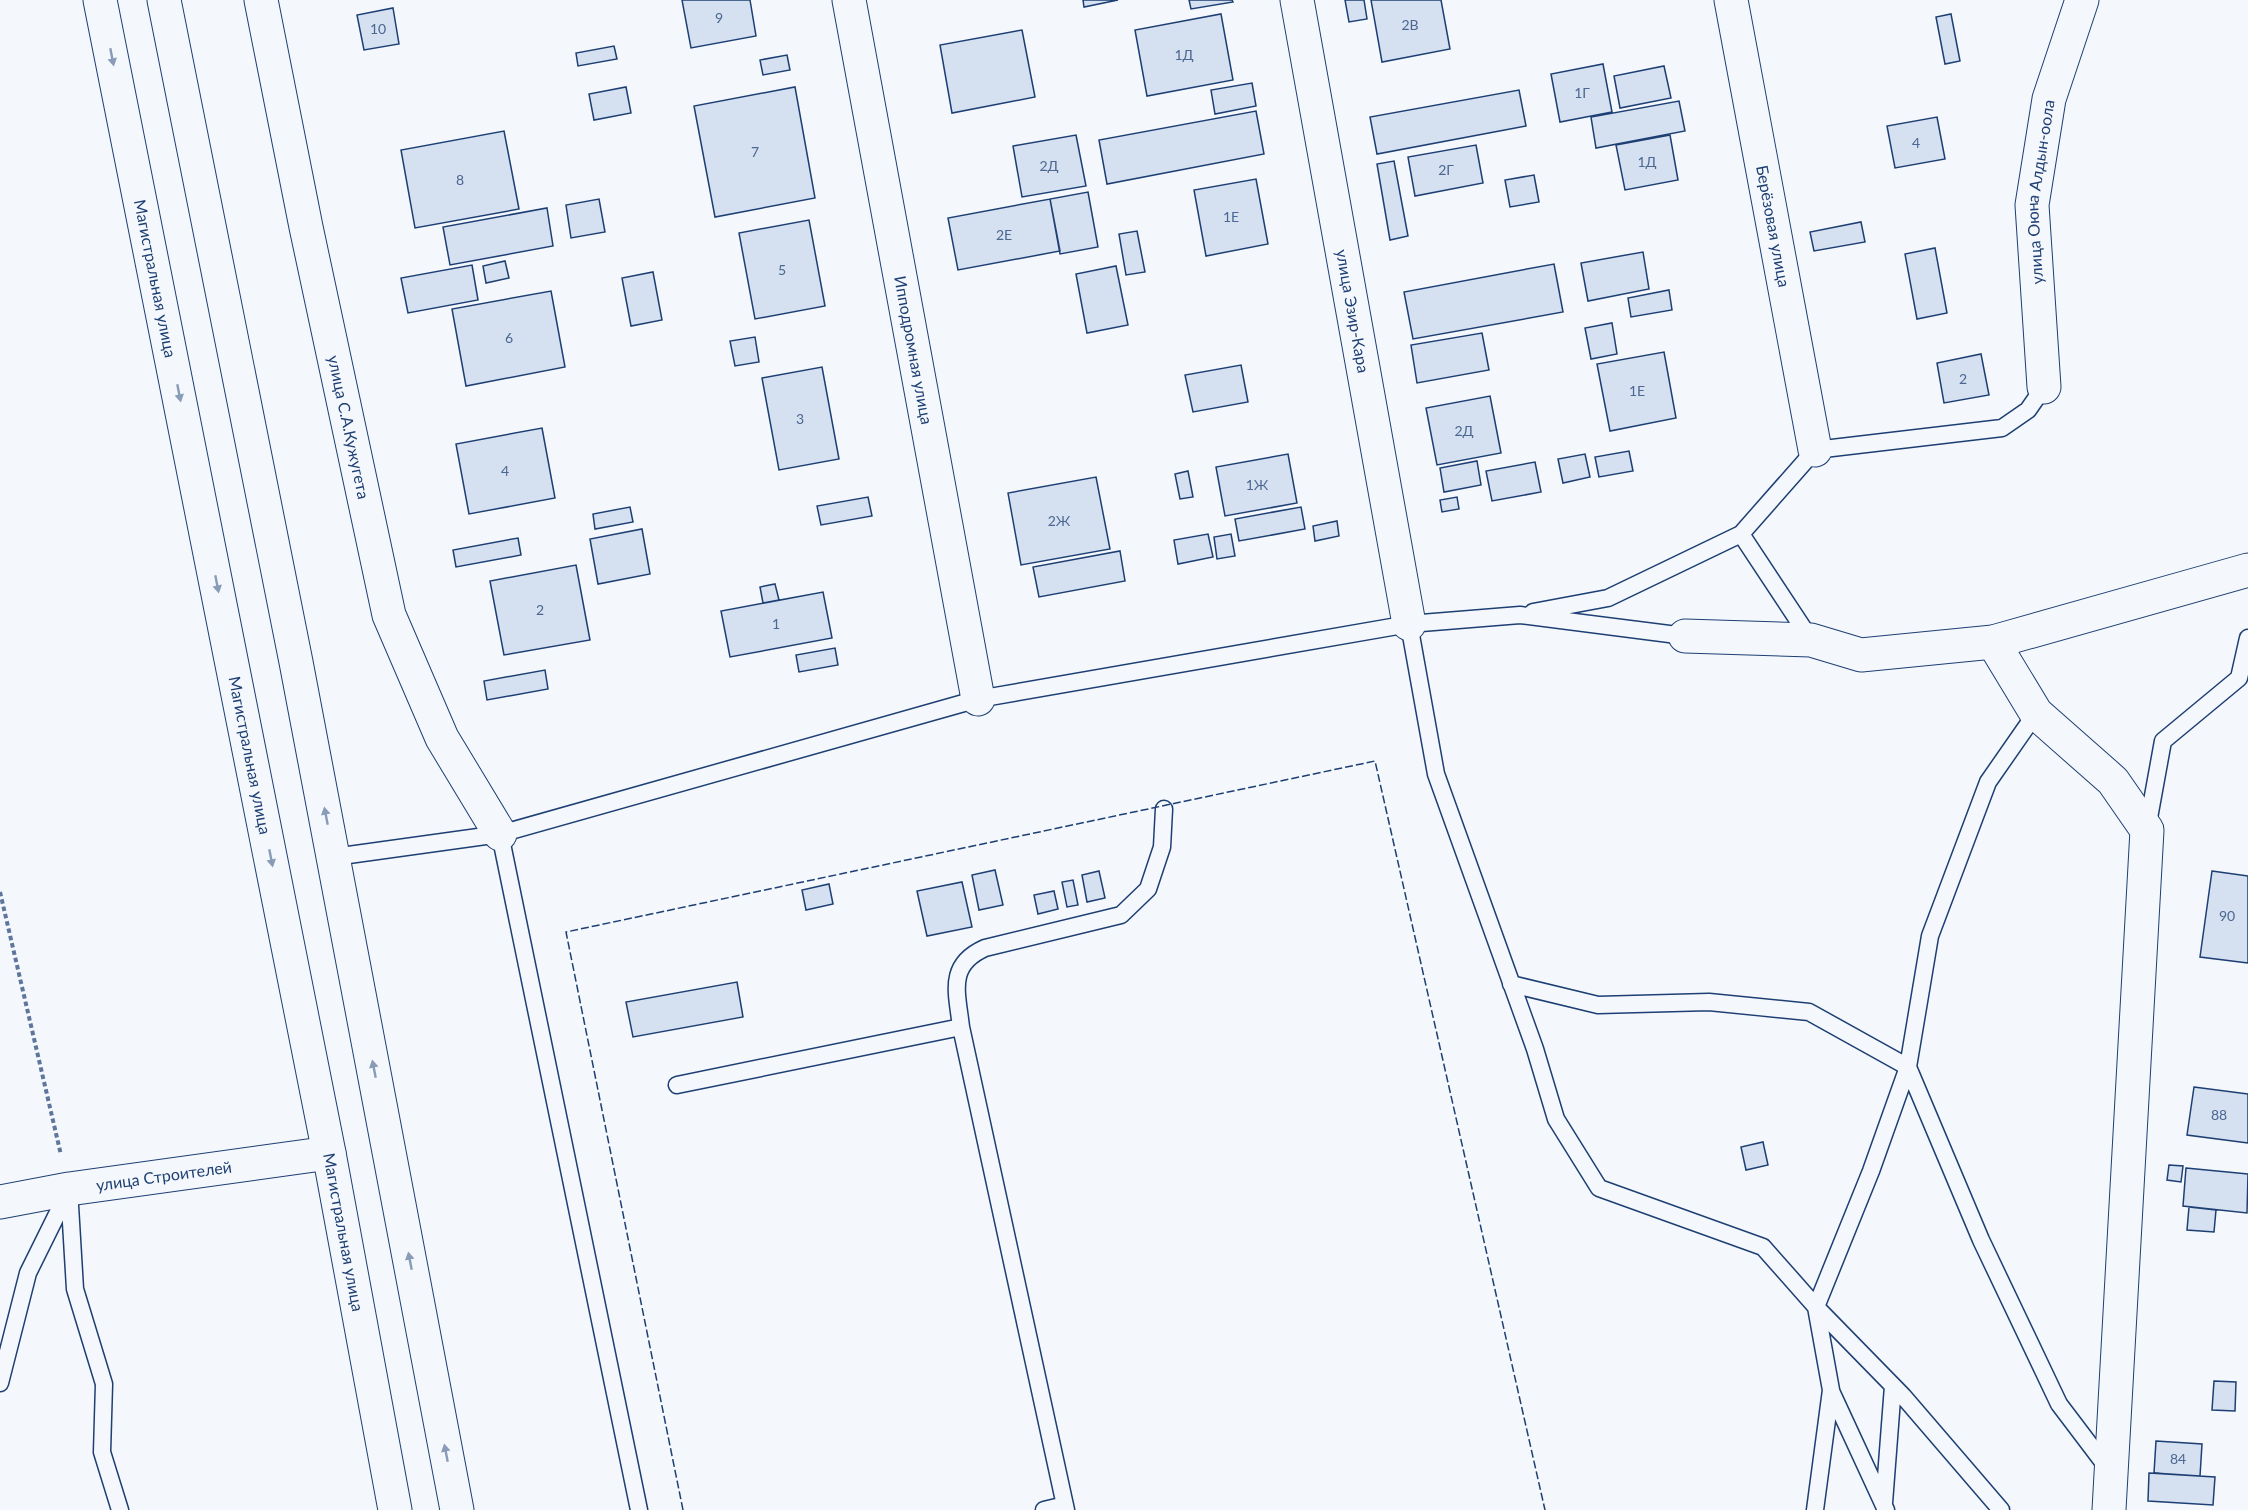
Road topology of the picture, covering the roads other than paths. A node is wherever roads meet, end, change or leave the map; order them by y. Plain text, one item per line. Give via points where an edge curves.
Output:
1 (100, 0) edge
2 (164, 0) edge
3 (261, 0) edge
4 (849, 0) edge
5 (1297, 0) edge
6 (1731, 0) edge
7 (2082, 0) edge
8 (2044, 387) joint
9 (1815, 450) junction
10 (1742, 534) junction
11 (2248, 570) edge
12 (1520, 615) junction
13 (1409, 624) junction
14 (1685, 636) joint
15 (2248, 638) edge
16 (1811, 640) junction
17 (1993, 642) junction
18 (978, 699) junction
19 (2036, 713) junction
20 (1164, 809) dead end
21 (2147, 830) junction
22 (500, 834) junction
23 (334, 857) junction
24 (1511, 984) junction
25 (961, 1027) junction
26 (1908, 1067) junction
27 (677, 1085) dead end
28 (329, 1152) junction
29 (69, 1190) junction
30 (0, 1202) edge
31 (1816, 1307) junction
32 (0, 1383) edge
33 (1893, 1386) junction
34 (1831, 1390) junction
35 (2111, 1472) junction
36 (1885, 1507) edge
37 (1065, 1508) edge
38 (120, 1510) edge
39 (394, 1510) edge
40 (457, 1510) edge
41 (639, 1510) edge
42 (1044, 1510) edge
43 (1815, 1510) edge
44 (2001, 1510) edge
45 (2109, 1510) edge

1 -> 28 street, Магистральная улица
23 -> 2 street
3 - 22 street, улица С.А.Кужугета via 389,615 442,738
4 - 18 street, Ипподромная улица
5 - 13 street, улица Эзир-Кара
6 - 9 street, Берёзовая улица
7 - 8 street, улица Оюна Алдын-оола via 2049,99 2032,205
8 - 9 lane via 2028,410 2002,428
9 - 10 lane
10 - 12 lane via 1608,598
10 - 16 lane
11 - 17 street
12 - 13 lane
12 - 14 lane
13 - 18 lane
13 - 24 lane via 1436,774
14 - 16 street
15 - 21 lane via 2239,678 2163,741
16 - 17 street via 1861,654
17 - 19 street
18 - 22 lane
19 - 21 street via 2113,781
19 - 26 lane via 1988,782 1930,936
20 - 25 lane via 1162,847 1148,889 1121,915 971,954 956,983
21 - 35 street
22 - 23 lane
22 - 41 lane
40 -> 23 street
24 - 26 lane via 1598,1005 1709,1002 1809,1012
24 - 31 lane via 1556,1119 1599,1188 1763,1247
25 - 27 lane
25 - 37 lane
26 - 31 lane
26 - 35 lane via 1981,1240 2059,1404
28 - 29 street, улица Строителей
28 - 39 street, Магистральная улица
29 - 30 street, улица Строителей
29 - 32 lane via 28,1273
29 - 38 lane via 75,1289 104,1384 102,1452
31 - 33 lane
31 - 34 lane
33 - 36 lane
33 - 44 lane
34 - 36 lane
34 - 43 lane
35 - 45 street
37 - 42 lane

